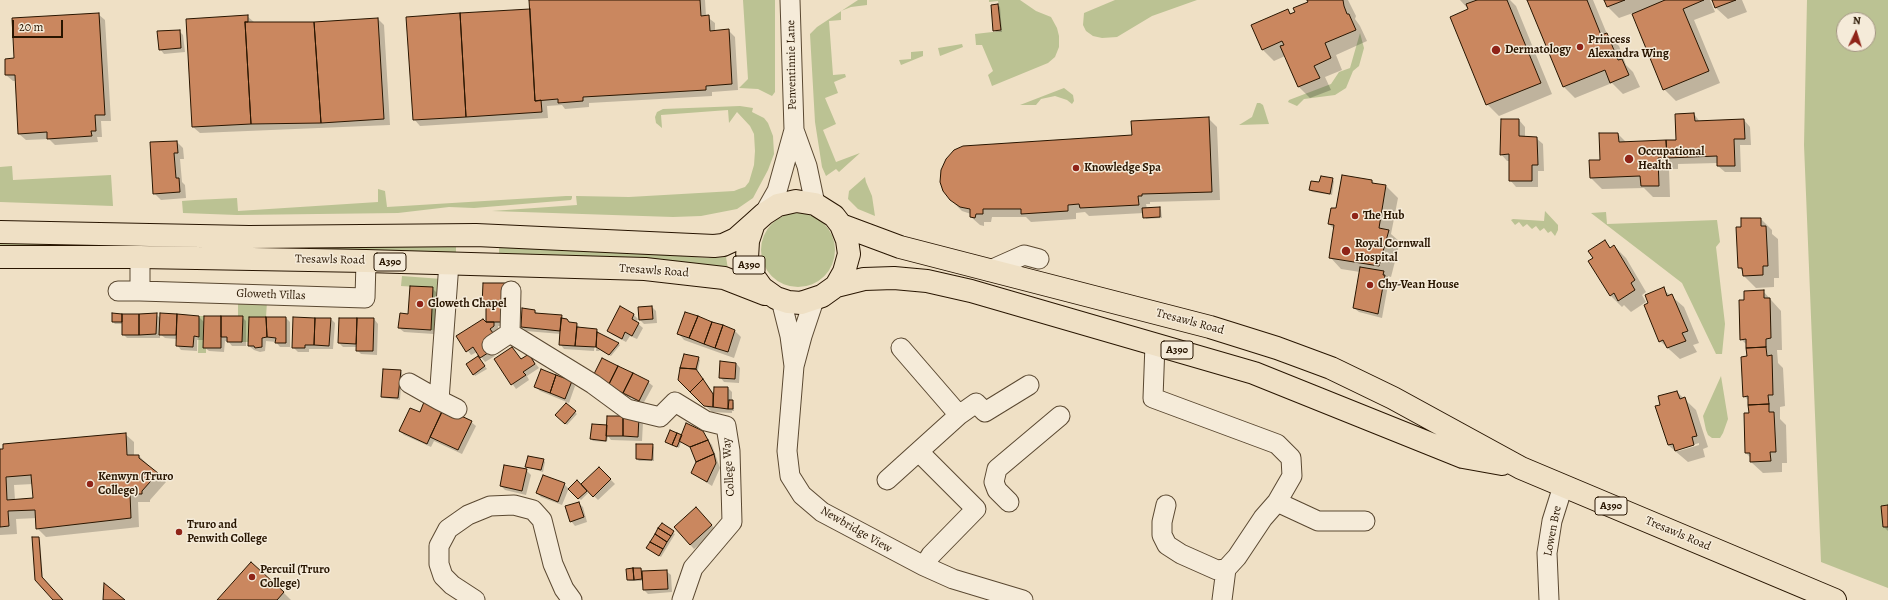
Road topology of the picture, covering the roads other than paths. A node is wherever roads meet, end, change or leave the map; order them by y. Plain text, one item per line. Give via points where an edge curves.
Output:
1 (790, 0) edge
2 (794, 130) junction
3 (815, 204) junction
4 (759, 218) junction
5 (841, 225) junction
6 (0, 232) edge
7 (0, 257) edge
8 (140, 257) junction
9 (1040, 259) dead end
10 (366, 261) junction
11 (449, 263) junction
12 (988, 271) junction
13 (836, 286) junction
14 (118, 291) dead end
15 (140, 291) junction
16 (511, 291) dead end
17 (778, 299) junction
18 (814, 300) junction
19 (510, 333) junction
20 (1155, 344) junction
21 (492, 345) dead end
22 (901, 348) dead end
23 (794, 366) junction
24 (408, 383) dead end
25 (1029, 385) dead end
26 (439, 400) junction
27 (457, 409) dead end
28 (959, 415) junction
29 (1060, 416) dead end
30 (920, 452) junction
31 (1521, 468) junction
32 (887, 480) dead end
33 (1563, 486) junction
34 (1277, 502) junction
35 (1166, 505) dead end
36 (976, 509) junction
37 (1365, 521) dead end
38 (924, 566) junction
39 (1226, 569) junction
40 (475, 600) edge
41 (572, 600) edge
42 (682, 600) edge
43 (1024, 600) edge
44 (1222, 600) edge
45 (1548, 600) edge
46 (1835, 600) edge

1 - 2 street, Penventinnie Lane
2 - 3 street, Penventinnie Lane
2 - 4 street, Penventinnie Lane via 777,191
3 - 4 highway, A390 via 796,201 778,205
3 - 5 highway, A390 via 834,216
4 - 6 highway, Tresawls Road / A390 via 736,239 714,246 476,235 256,237
4 - 17 highway, A390 via 748,242 747,258 752,274 762,288
5 - 12 highway, Tresawls Road / A390 via 900,247
5 - 13 highway, A390 via 849,254 844,272
7 - 8 highway, Tresawls Road / A390
8 - 10 highway, Tresawls Road / A390
8 - 15 street
9 - 12 street via 1024,255
10 - 11 highway, Tresawls Road / A390
10 - 15 street, Gloweth Villas via 365,298
11 - 17 highway, Tresawls Road / A390 via 645,269 699,274 738,282
11 - 26 street
12 - 31 highway, Tresawls Road / A390 via 1210,327 1277,348 1331,368 1393,398
13 - 18 highway, A390
13 - 20 highway, Tresawls Road / A390 via 864,279 927,280
14 - 15 street, Gloweth Villas
16 - 19 street
17 - 18 highway, A390 via 801,303
17 - 23 street, Newbridge View via 790,336
18 - 23 street, Newbridge View
19 - 21 street
19 - 42 street, College Way via 593,384 627,409 660,417 675,402 706,421 726,426 730,451 732,522 693,568
20 - 31 highway, Tresawls Road / A390 via 1254,373 1463,457
20 - 34 street via 1153,398 1277,444 1291,458 1292,476
22 - 28 street
23 - 38 street, Newbridge View via 787,451 790,476 802,495 822,512
24 - 26 street
25 - 28 street via 985,412 976,403
26 - 27 street
28 - 30 street
29 - 36 street via 997,469 994,482 1003,496
30 - 32 street
30 - 36 street
31 - 33 highway, Tresawls Road / A390
33 - 45 street, Lowen Bre via 1552,521 1547,554
33 - 46 highway, Tresawls Road / A390
34 - 37 street via 1318,521
34 - 39 street
35 - 39 street via 1162,535 1167,545 1217,570
36 - 38 street via 931,555
38 - 43 street, Newbridge View via 953,579
39 - 44 street
40 - 41 street via 443,576 439,564 439,546 448,529 468,515 490,506 514,505 534,510 542,520 553,564

